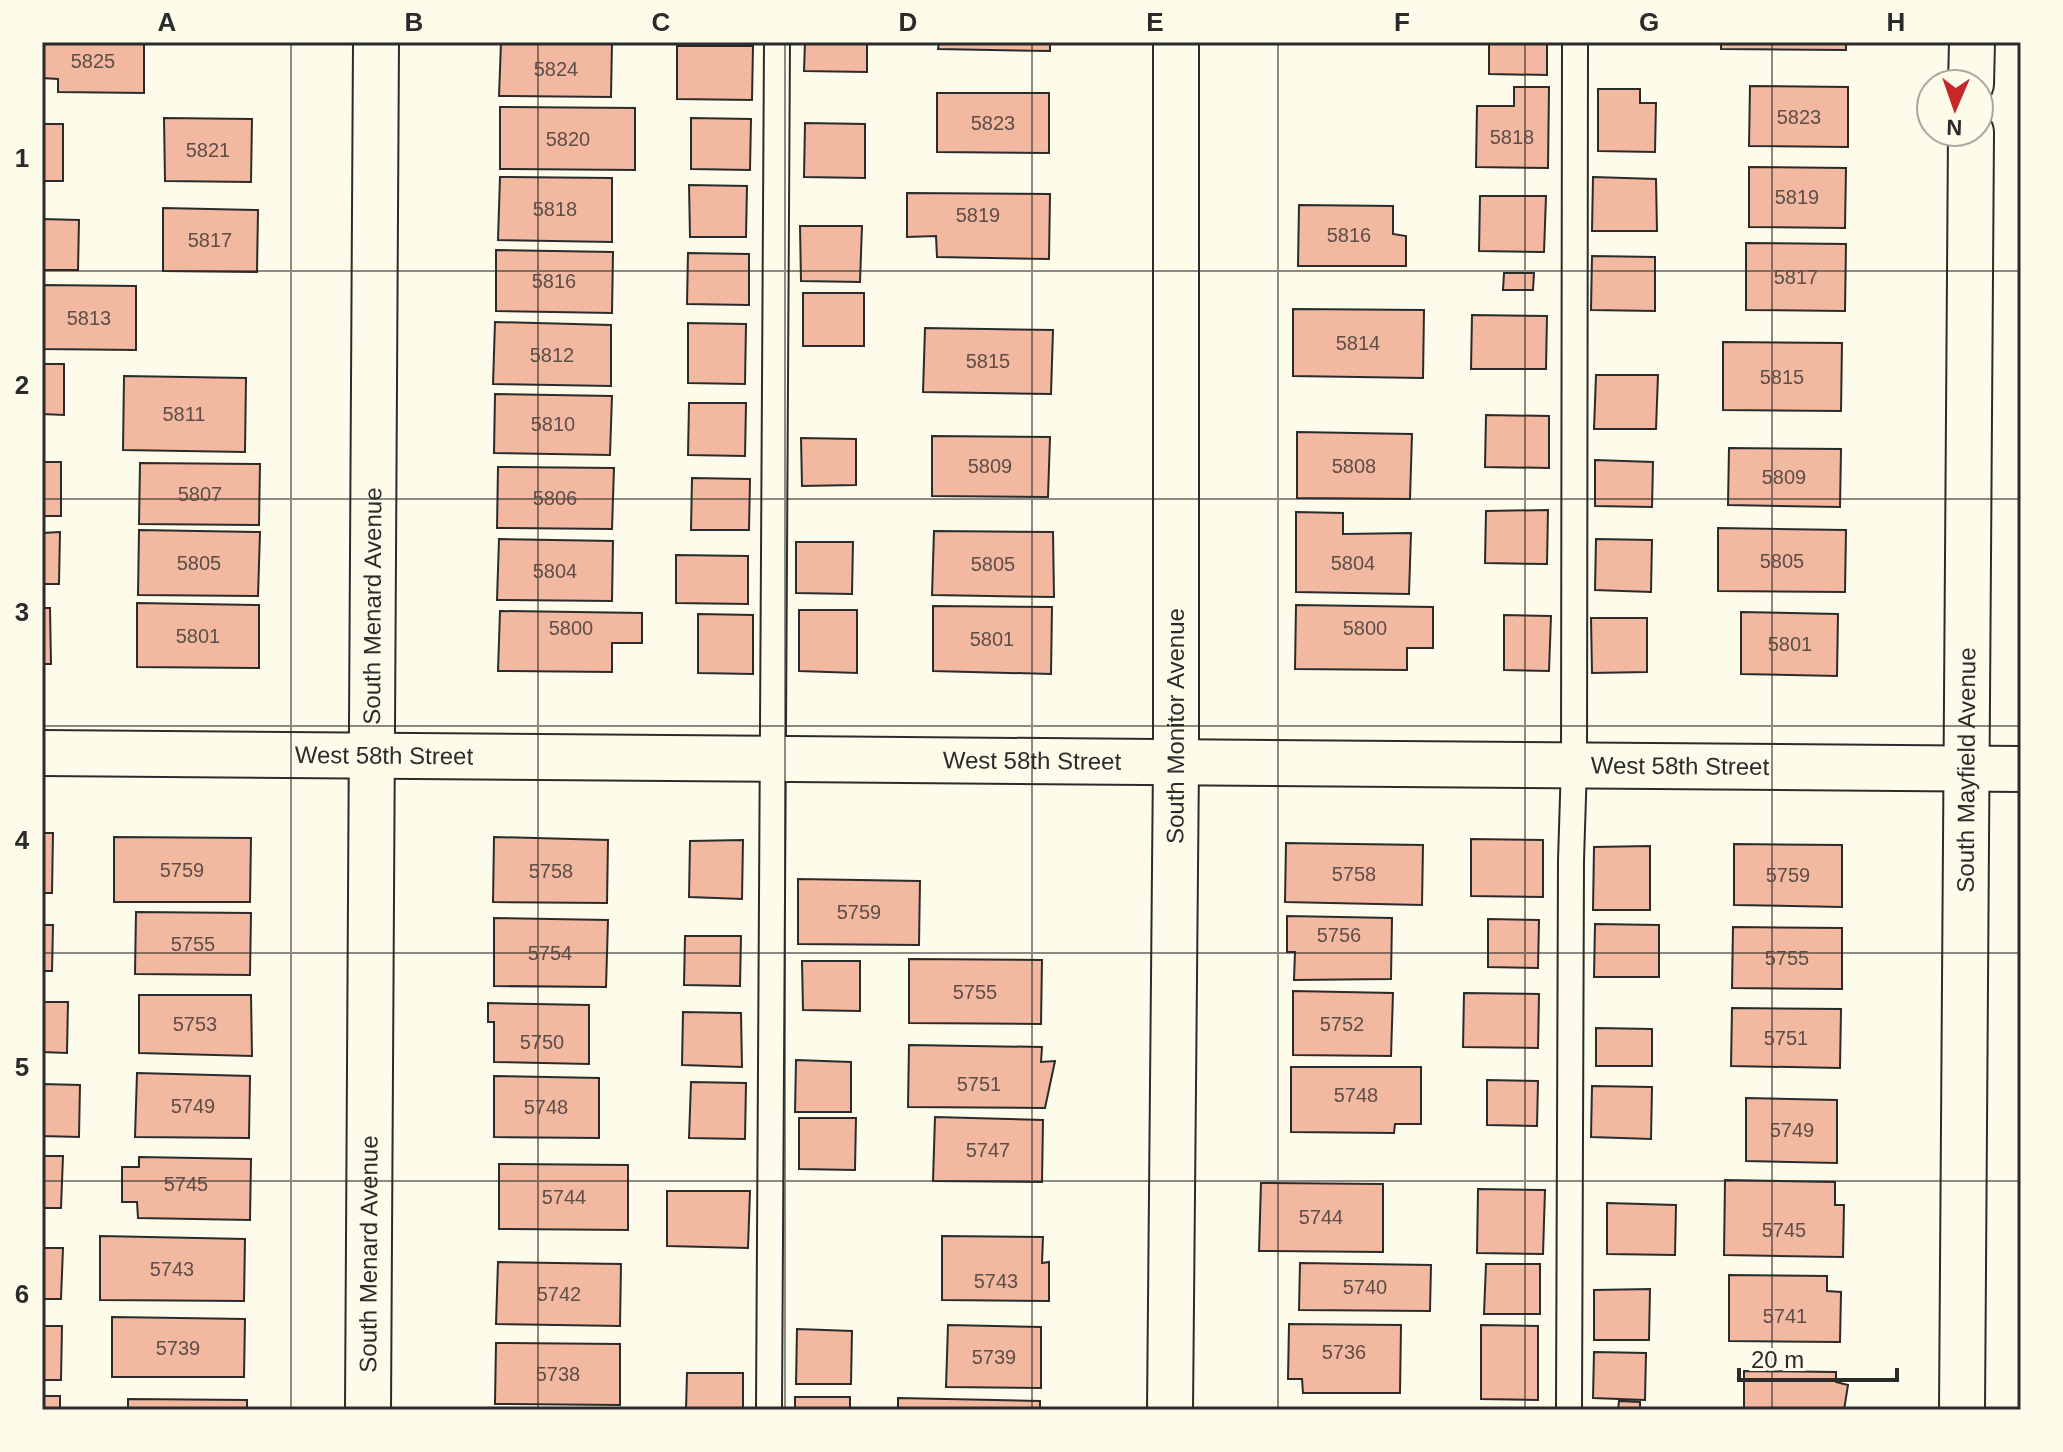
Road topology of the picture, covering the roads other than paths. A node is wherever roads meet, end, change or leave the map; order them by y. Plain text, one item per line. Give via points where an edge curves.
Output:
1 (376, 42) edge
2 (777, 42) edge
3 (1176, 42) edge
4 (1575, 42) edge
5 (1972, 42) edge
6 (1971, 68) edge
7 (1971, 148) edge
8 (42, 753) edge
9 (372, 755) junction
10 (771, 759) junction
11 (1176, 762) junction
12 (1574, 765) junction
13 (1965, 768) junction
14 (2021, 769) edge
15 (368, 1410) edge
16 (769, 1410) edge
17 (1170, 1410) edge
18 (1569, 1410) edge
19 (1962, 1410) edge

1 - 9 street, South Menard Avenue
2 - 10 lane
3 - 11 street, South Monitor Avenue
4 - 12 lane
5 - 6 street
7 - 13 street, South Mayfield Avenue
8 - 9 street, West 58th Street
9 - 10 street, West 58th Street
9 - 15 street, South Menard Avenue
10 - 11 street, West 58th Street
10 - 16 lane
11 - 12 street, West 58th Street
11 - 17 street, South Monitor Avenue
12 - 13 street, West 58th Street
12 - 18 lane
13 - 14 street, West 58th Street
13 - 19 street, South Mayfield Avenue

